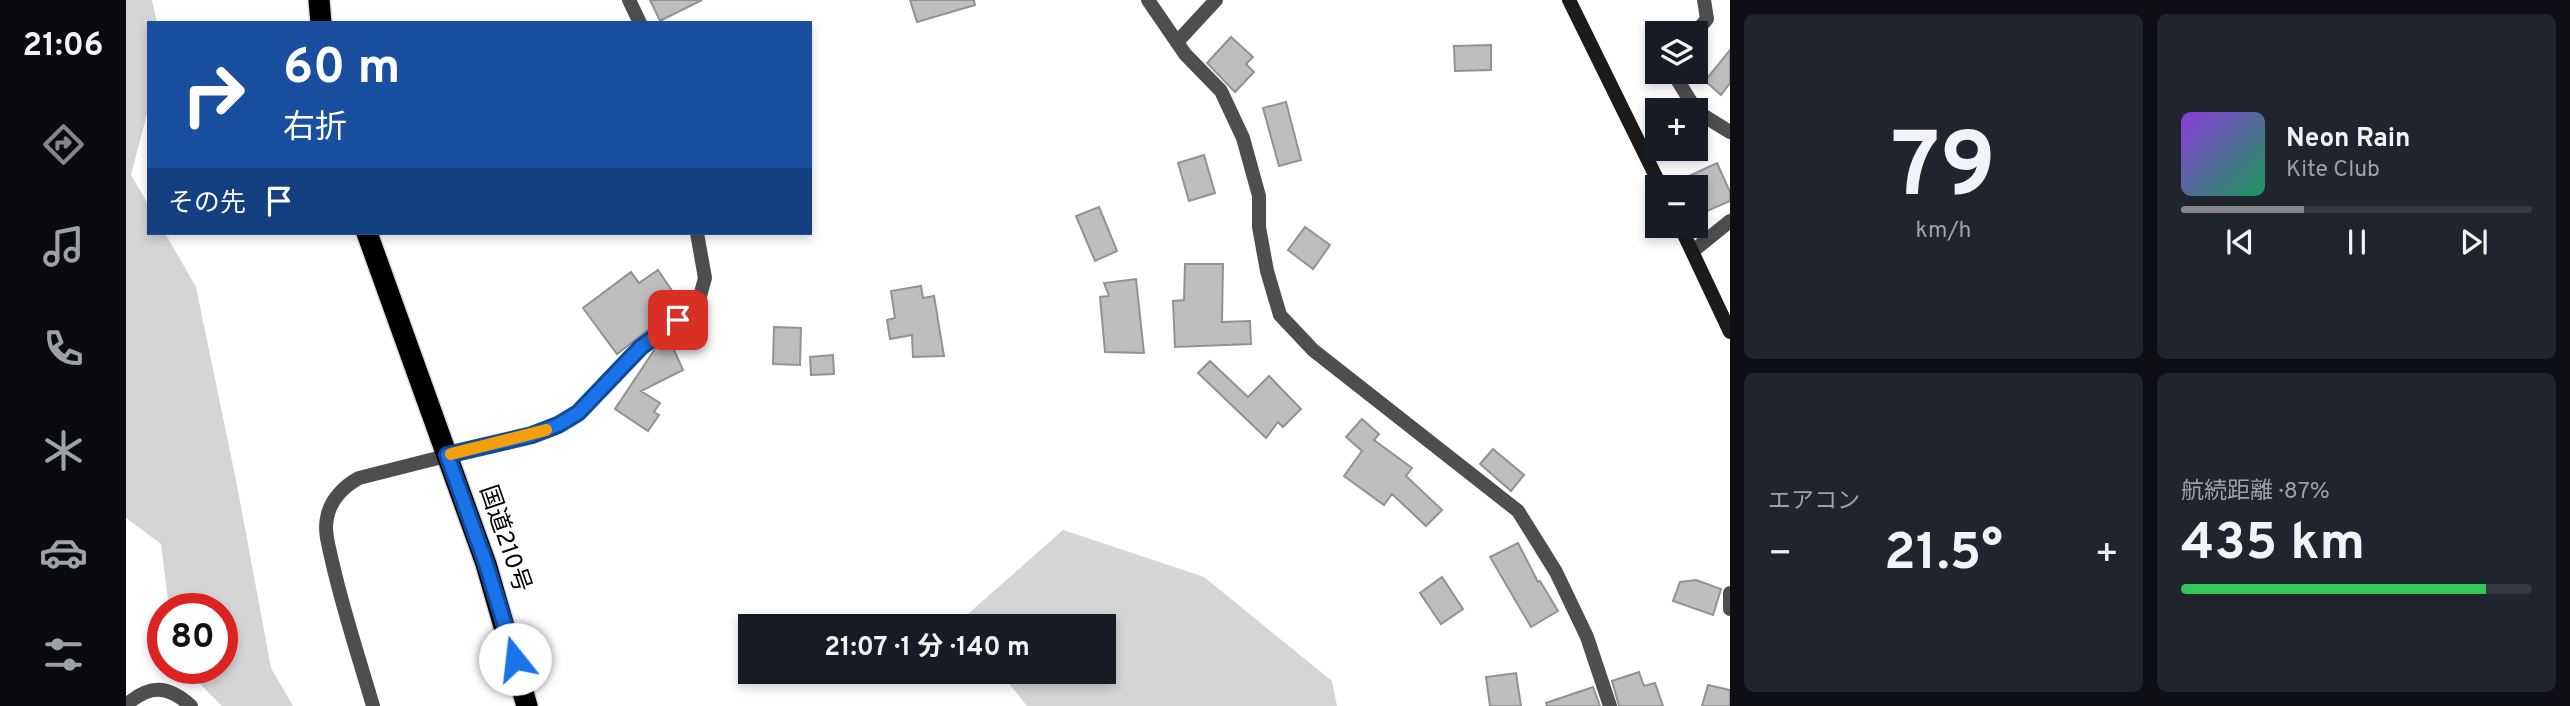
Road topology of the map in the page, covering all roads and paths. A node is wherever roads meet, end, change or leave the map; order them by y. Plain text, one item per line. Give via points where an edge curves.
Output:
1 (318, 0) edge
2 (629, 0) edge
3 (1148, 0) edge
4 (1216, 0) edge
5 (1569, 0) edge
6 (1704, 0) edge
7 (321, 21) edge
8 (639, 21) edge
9 (1705, 21) edge
10 (1178, 41) junction
11 (1708, 118) edge
12 (1730, 132) edge
13 (1655, 175) edge
14 (1730, 221) edge
15 (368, 235) edge
16 (697, 235) edge
17 (1686, 238) edge
18 (1693, 251) junction
19 (1730, 332) edge
20 (447, 455) junction
21 (1730, 593) edge
22 (1730, 609) edge
23 (126, 705) edge
24 (191, 706) edge
25 (373, 706) edge
26 (527, 706) edge
27 (1610, 706) edge

1 - 7 highway
2 - 8 street
3 - 10 street
4 - 10 street
5 - 13 main road
6 - 9 street
10 - 27 street via 1221,91 1243,138 1259,196 1259,227 1280,315 1313,350 1518,511 1556,572 1587,636
11 - 12 street
14 - 18 street
15 - 20 highway, 国道210号
16 - 20 street via 705,278 697,307 641,347 578,413 545,431
17 - 18 main road
18 - 19 main road
20 - 25 street via 359,478 347,484 329,510 326,531 336,580
20 - 26 highway, 国道210号 via 489,574
21 - 22 street
23 - 24 street via 156,689 179,695

